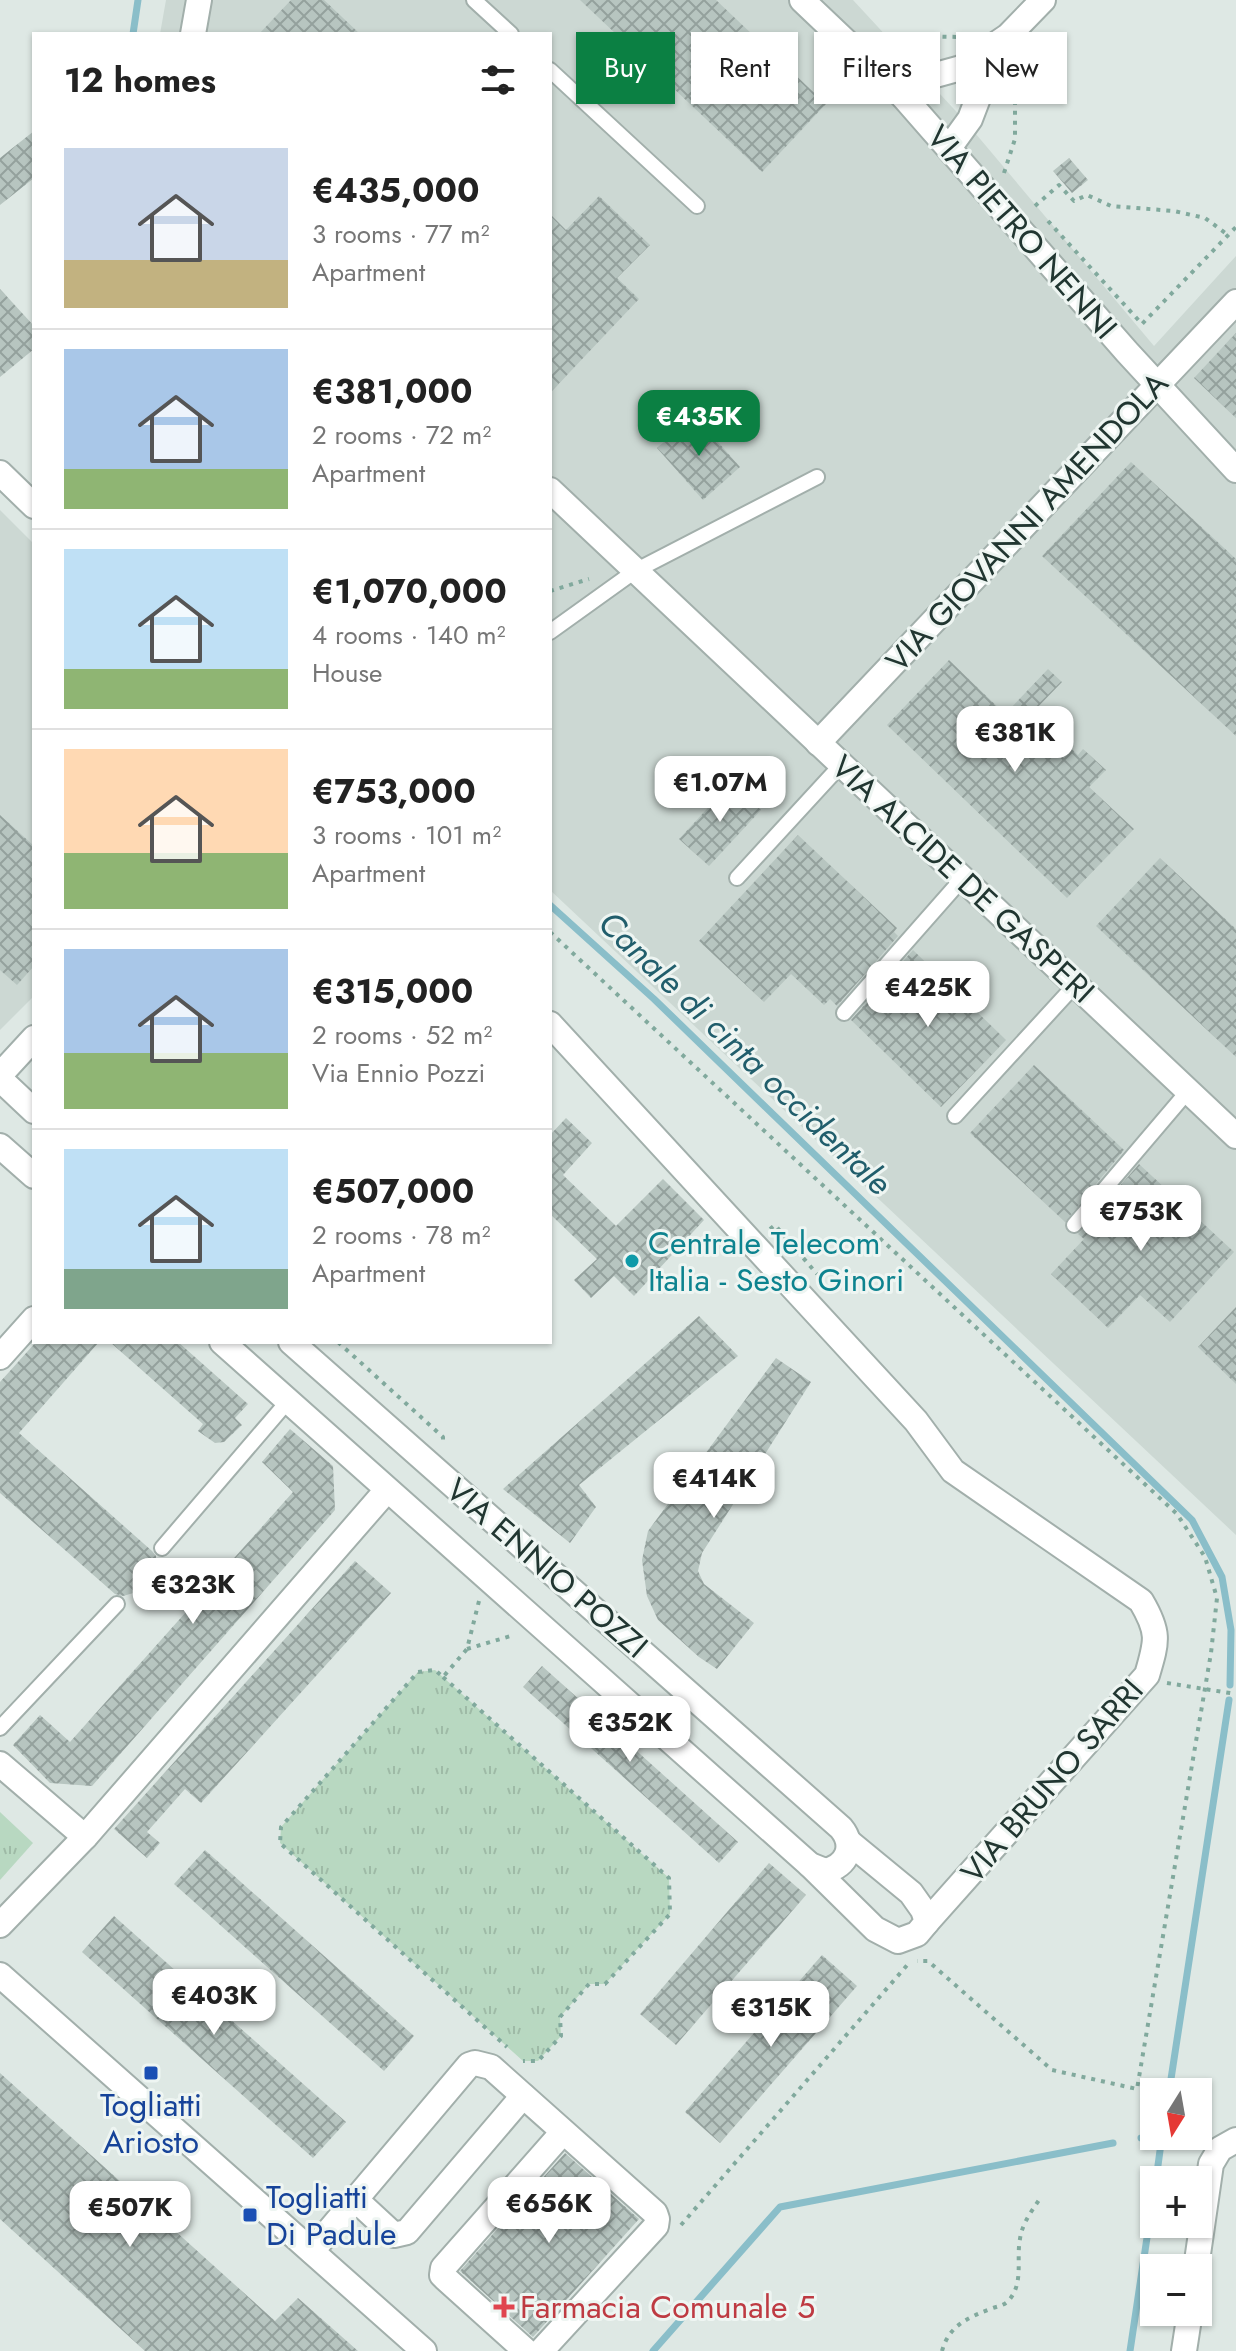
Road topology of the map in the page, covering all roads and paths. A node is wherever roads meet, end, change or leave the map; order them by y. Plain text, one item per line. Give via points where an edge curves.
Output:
1 (199, 0) edge
2 (474, 0) edge
3 (802, 0) edge
4 (1043, 0) edge
5 (193, 32) edge
6 (509, 32) edge
7 (836, 32) edge
8 (1013, 32) edge
9 (552, 72) edge
10 (910, 104) edge
11 (976, 104) edge
12 (1016, 104) edge
13 (949, 148) junction
14 (1004, 173) dead end
15 (697, 206) dead end
16 (1035, 206) dead end
17 (1045, 218) dead end
18 (1236, 227) edge
19 (1228, 235) junction
20 (1236, 302) edge
21 (1157, 384) junction
22 (1236, 470) edge
23 (0, 473) edge
24 (817, 477) dead end
25 (552, 493) edge
26 (32, 504) edge
27 (635, 571) junction
28 (552, 631) edge
29 (818, 743) junction
30 (841, 765) junction
31 (737, 878) dead end
32 (962, 879) junction
33 (1075, 985) junction
34 (844, 1013) dead end
35 (552, 1026) edge
36 (32, 1040) edge
37 (0, 1077) edge
38 (1188, 1091) junction
39 (32, 1109) edge
40 (955, 1116) dead end
41 (1236, 1136) edge
42 (0, 1146) edge
43 (32, 1174) edge
44 (1074, 1225) dead end
45 (752, 1243) junction
46 (817, 1274) dead end
47 (32, 1321) edge
48 (224, 1344) edge
49 (293, 1344) edge
50 (340, 1344) edge
51 (0, 1357) edge
52 (288, 1401) junction
53 (443, 1476) junction
54 (387, 1490) junction
55 (162, 1548) dead end
56 (117, 1604) dead end
57 (490, 1608) dead end
58 (510, 1625) dead end
59 (467, 1649) junction
60 (1167, 1671) dead end
61 (443, 1677) junction
62 (1236, 1694) edge
63 (0, 1728) edge
64 (0, 1764) edge
65 (85, 1837) junction
66 (849, 1842) junction
67 (810, 1865) junction
68 (927, 1922) junction
69 (0, 1925) edge
70 (0, 1975) edge
71 (511, 2051) dead end
72 (532, 2071) dead end
73 (1109, 2083) dead end
74 (523, 2096) junction
75 (563, 2132) junction
76 (1236, 2140) edge
77 (355, 2199) junction
78 (1039, 2200) dead end
79 (656, 2226) junction
80 (312, 2251) junction
81 (1198, 2254) edge
82 (1188, 2326) edge
83 (424, 2351) edge
84 (526, 2351) edge
85 (541, 2351) edge
86 (942, 2351) edge
87 (1184, 2351) edge

1 - 5 street
2 - 6 lane
3 - 7 street, VIA PIETRO NENNI
4 - 8 street
9 - 15 lane
10 - 13 street, VIA PIETRO NENNI
11 - 13 street
12 - 14 path via 1015,139
13 - 21 street, VIA PIETRO NENNI
16 - 19 path via 1059,185 1074,201 1087,195 1111,206 1174,211 1205,218
17 - 19 path via 1142,324
18 - 19 path
20 - 21 street, VIA GIOVANNI AMENDOLA
21 - 22 street, VIA PIETRO NENNI
21 - 29 street, VIA GIOVANNI AMENDOLA
23 - 26 street
24 - 27 lane
25 - 27 street, VIA ALCIDE DE GASPERI
27 - 28 lane
27 - 29 street, VIA ALCIDE DE GASPERI
29 - 30 street, VIA ALCIDE DE GASPERI
30 - 31 lane
30 - 32 street, VIA ALCIDE DE GASPERI
32 - 33 street, VIA ALCIDE DE GASPERI
32 - 34 lane
33 - 38 street, VIA ALCIDE DE GASPERI
33 - 40 lane
35 - 45 street, VIA BRUNO SARRI
36 - 37 street
37 - 39 street
38 - 41 street, VIA ALCIDE DE GASPERI
38 - 44 lane
42 - 43 street
45 - 46 path via 775,1225
45 - 68 street, VIA BRUNO SARRI via 916,1421 953,1471 1141,1601 1151,1619 1156,1644 1147,1675
47 - 51 street
48 - 52 street, VIA ENNIO POZZI
49 - 53 street, VIA ENNIO POZZI
50 - 53 path via 443,1437
52 - 54 street, VIA ENNIO POZZI
52 - 55 lane
53 - 66 street, VIA ENNIO POZZI via 841,1828
54 - 65 street
54 - 67 street, VIA ENNIO POZZI
56 - 63 lane
57 - 59 path via 480,1599
58 - 59 path via 520,1633
59 - 61 path
60 - 62 path via 1164,1683
61 - 71 path via 435,1670 418,1672 281,1827 280,1843
61 - 72 path via 669,1878 670,1914 605,1984 589,1984 560,2017 561,2036 538,2061 523,2061
64 - 65 street
65 - 69 street
66 - 67 street via 841,1865 825,1871
66 - 68 street, VIA ENNIO POZZI via 911,1893
67 - 68 street, VIA ENNIO POZZI via 875,1929 898,1941 917,1934
70 - 80 street
73 - 79 path via 1052,2070 928,1961 911,1961 675,2232 669,2238
74 - 75 street
74 - 77 street via 491,2067 469,2065
74 - 77 street via 407,2232 394,2235
75 - 79 street via 655,2213
75 - 84 street via 443,2268 445,2278
76 - 81 street via 1220,2149 1211,2164
77 - 80 street
78 - 86 path via 1025,2221 1018,2283 1008,2303 954,2327
79 - 85 street
80 - 83 street
82 - 87 street

